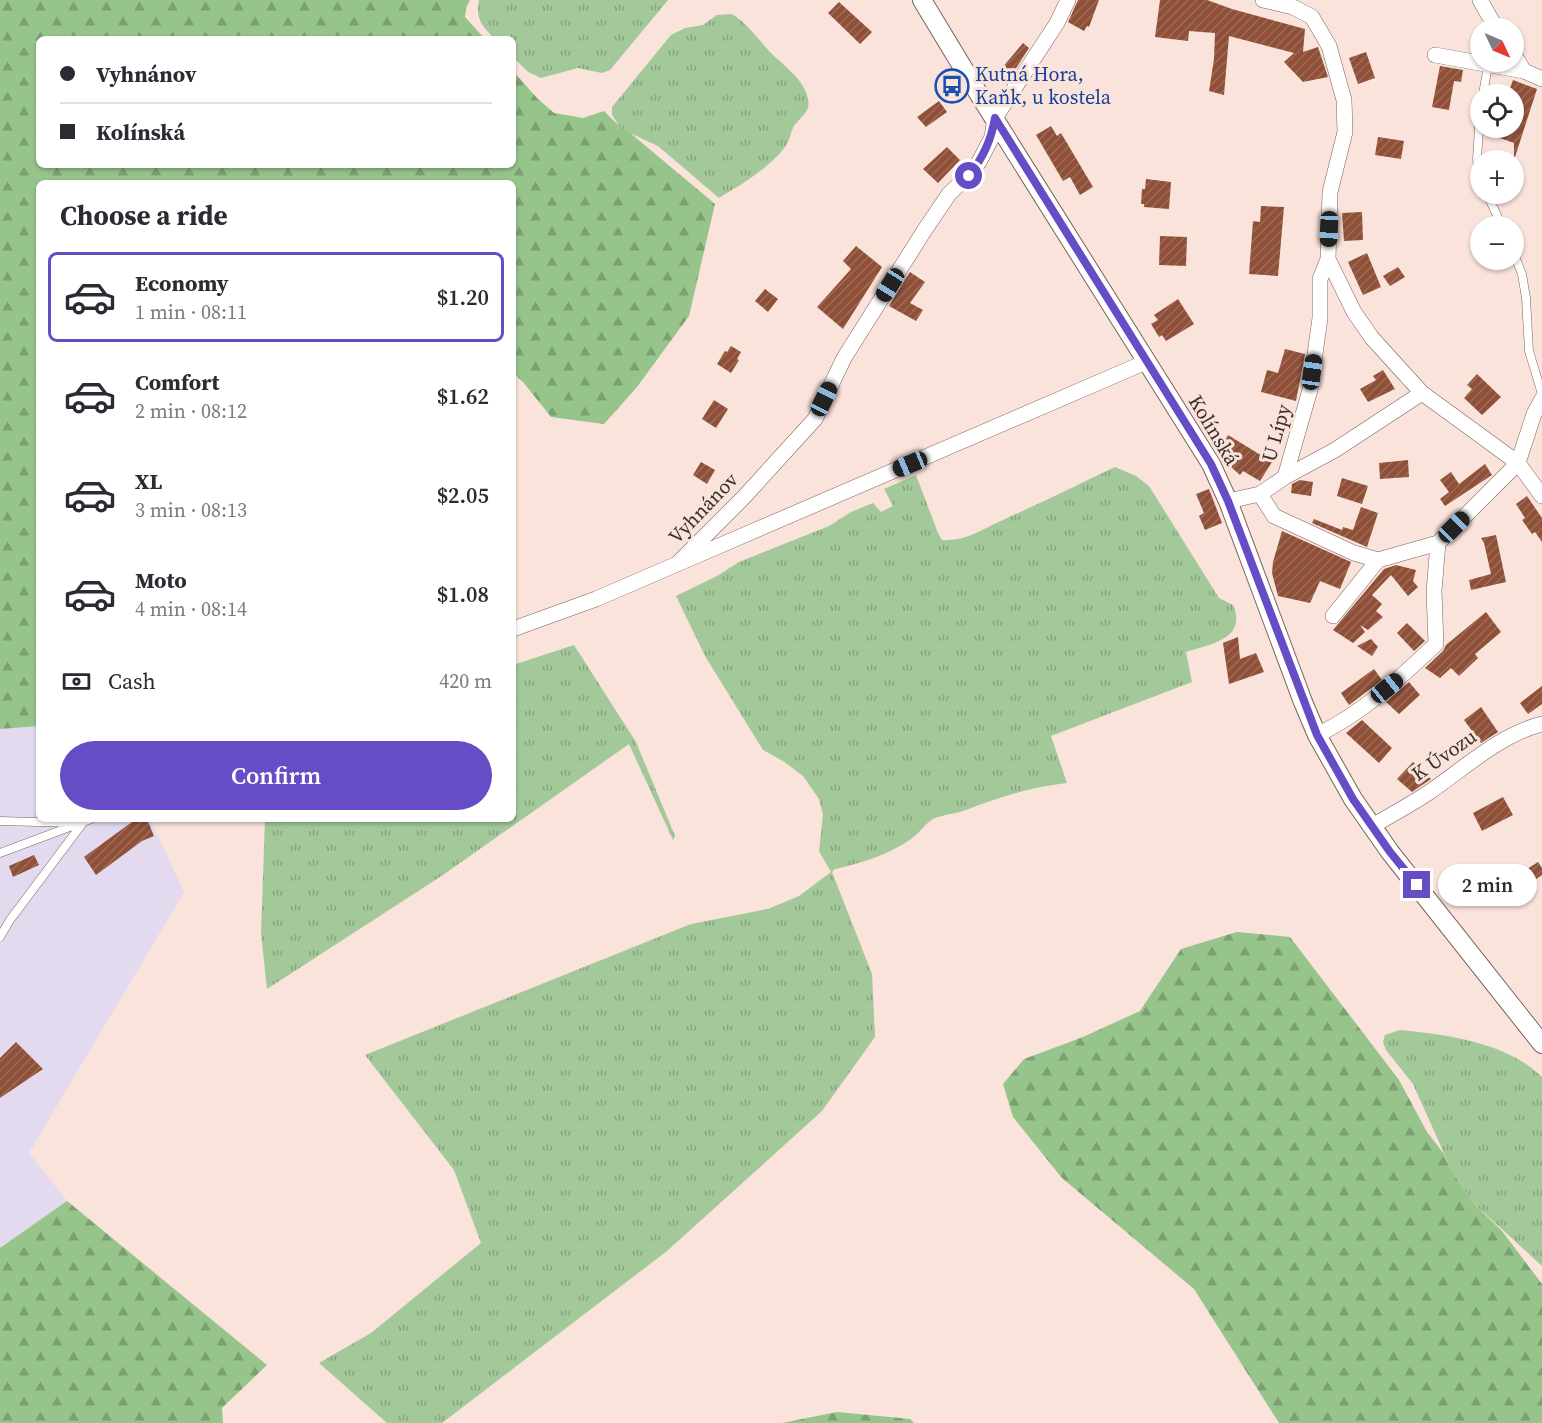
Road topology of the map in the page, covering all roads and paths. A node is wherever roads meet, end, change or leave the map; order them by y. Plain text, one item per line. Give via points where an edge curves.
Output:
1 (922, 0) edge
2 (1068, 0) edge
3 (1263, 0) edge
4 (1480, 0) edge
5 (1488, 18) edge
6 (1435, 55) dead end
7 (1470, 59) edge
8 (1524, 71) edge
9 (1542, 79) edge
10 (995, 118) junction
11 (1328, 259) junction
12 (1520, 270) edge
13 (1146, 362) junction
14 (1422, 393) junction
15 (1542, 394) edge
16 (1542, 399) edge
17 (1518, 463) junction
18 (1285, 477) junction
19 (1260, 494) junction
20 (1542, 496) edge
21 (1228, 501) junction
22 (1438, 543) junction
23 (1378, 560) junction
24 (677, 564) junction
25 (1333, 616) dead end
26 (516, 628) edge
27 (1542, 724) edge
28 (1317, 735) junction
29 (0, 820) edge
30 (36, 822) edge
31 (41, 822) edge
32 (86, 822) edge
33 (82, 824) junction
34 (1372, 826) junction
35 (0, 853) edge
36 (0, 937) edge
37 (1542, 1044) edge

1 - 10 street, Kolínská
2 - 10 street, Vyhnánov
3 - 11 street via 1293,7 1317,24 1329,46 1344,100 1345,132 1330,192
4 - 5 street
6 - 7 street
8 - 9 street
10 - 13 street, Kolínská
10 - 24 street, Vyhnánov via 992,137 979,162 949,194 924,231 844,358 815,419
11 - 14 street via 1354,312
11 - 18 street, U Lípy via 1320,279 1320,318 1310,390
12 - 15 lane via 1529,351
13 - 21 street, Kolínská via 1211,464
13 - 24 street, Vyhnánov
14 - 17 street
14 - 18 street, U Lípy via 1335,450
16 - 17 street
17 - 20 street
17 - 22 street
18 - 19 street, U Lípy
19 - 21 street, U Lípy
19 - 23 street via 1274,516
21 - 28 street, Kolínská
22 - 23 street
22 - 28 street via 1434,591 1436,644 1372,701
23 - 25 street
24 - 26 street
27 - 34 street, K Úvozu via 1525,728 1496,744 1426,794
28 - 34 street, Kolínská
29 - 30 lane
31 - 33 lane
32 - 33 lane
33 - 35 lane
33 - 36 lane
34 - 37 street, Kolínská

